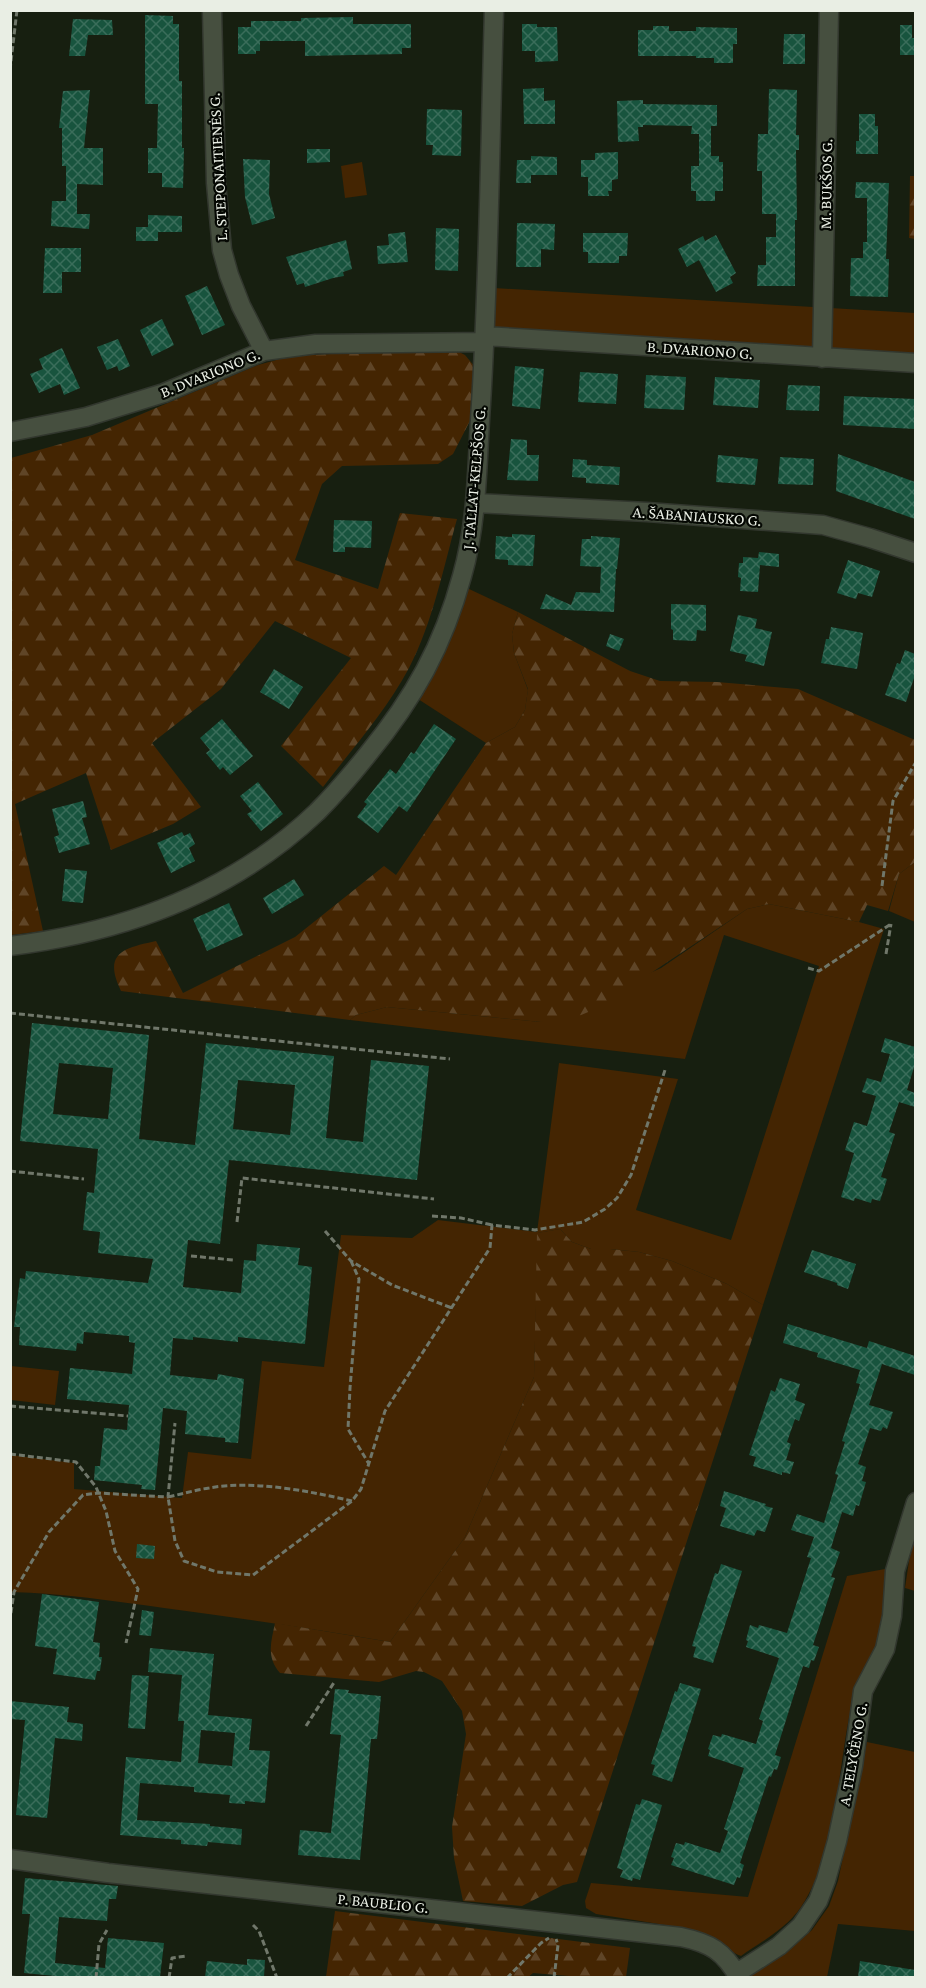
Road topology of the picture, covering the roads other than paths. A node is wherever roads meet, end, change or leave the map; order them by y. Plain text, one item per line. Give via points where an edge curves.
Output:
1 (212, 10) edge
2 (494, 10) edge
3 (829, 10) edge
4 (485, 339) junction
5 (264, 351) junction
6 (822, 358) junction
7 (915, 363) edge
8 (10, 432) edge
9 (475, 503) junction
10 (915, 553) edge
11 (10, 946) edge
12 (915, 1502) edge
13 (10, 1859) edge
14 (738, 1975) edge

1 - 5 street, L. STEPONAITIENĖS G. via 216,183 222,250 241,306
2 - 4 street, J. TALLAT-KELPŠOS G.
3 - 6 street, M. BUKŠOS G.
4 - 5 street, B. DVARIONO G. via 316,344
4 - 6 street, B. DVARIONO G.
4 - 9 street, J. TALLAT-KELPŠOS G.
5 - 8 street, B. DVARIONO G. via 164,393 86,417
6 - 7 street, B. DVARIONO G.
9 - 10 street, A. ŠABANIAUSKO G. via 823,525
9 - 11 street, J. TALLAT-KELPŠOS G. via 463,576 432,660 393,723 317,811 247,866 178,903 96,931
12 - 14 street, A. TELYČĖNO G. via 895,1571 885,1649 863,1691 853,1766 826,1880 801,1926
13 - 14 street, P. BAUBLIO G. via 681,1937 711,1945

